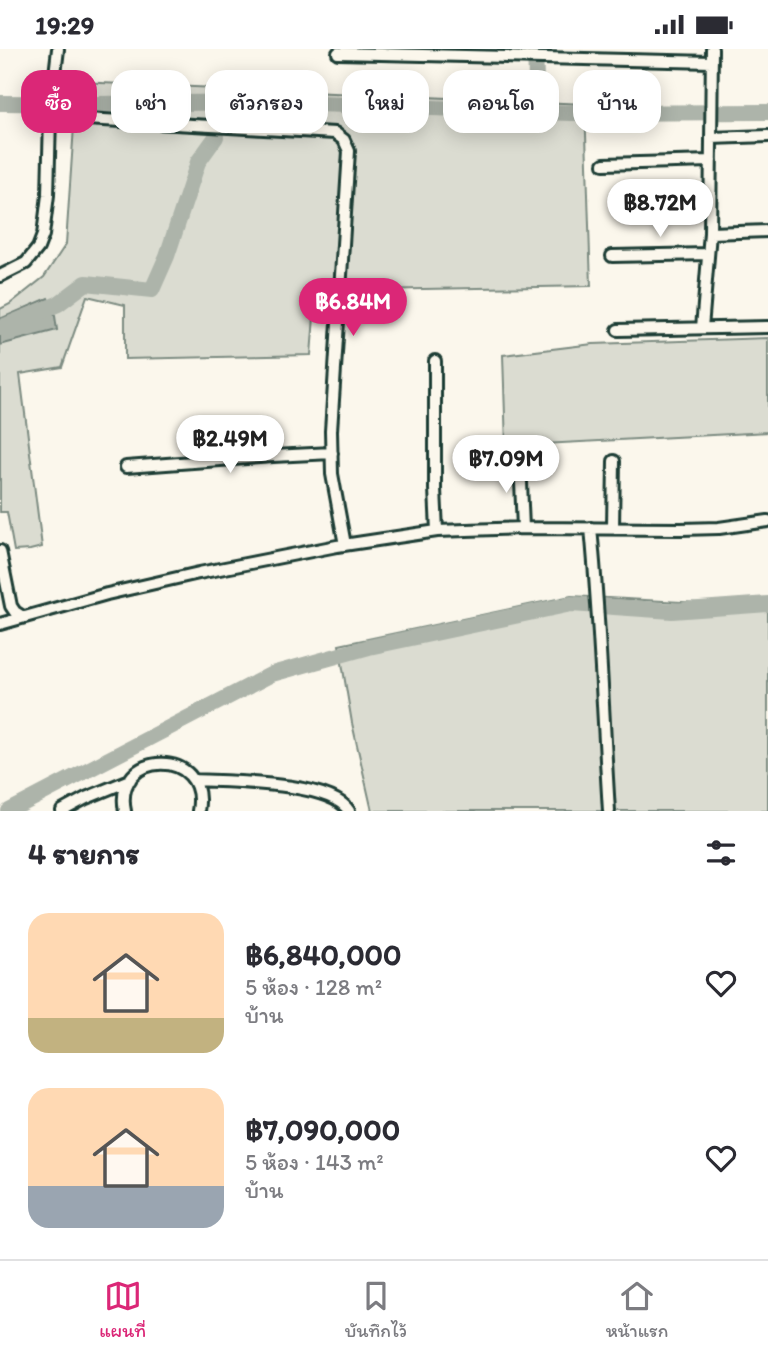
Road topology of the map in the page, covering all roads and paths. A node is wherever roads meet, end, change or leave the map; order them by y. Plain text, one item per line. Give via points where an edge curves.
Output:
1 (58, 49) edge
2 (712, 49) edge
3 (357, 51) edge
4 (338, 53) dead end
5 (517, 53) edge
6 (586, 54) edge
7 (712, 62) junction
8 (55, 70) edge
9 (97, 119) edge
10 (50, 133) edge
11 (768, 136) edge
12 (711, 138) junction
13 (711, 161) junction
14 (604, 164) dead end
15 (768, 231) edge
16 (710, 233) junction
17 (708, 254) junction
18 (612, 256) dead end
19 (0, 276) edge
20 (768, 327) edge
21 (702, 328) junction
22 (618, 330) dead end
23 (435, 361) dead end
24 (332, 453) junction
25 (520, 460) dead end
26 (614, 461) dead end
27 (126, 467) dead end
28 (768, 521) edge
29 (523, 528) junction
30 (591, 528) junction
31 (612, 528) junction
32 (437, 531) junction
33 (345, 545) junction
34 (0, 551) edge
35 (23, 617) junction
36 (0, 624) edge
37 (130, 780) junction
38 (194, 780) junction
39 (62, 811) edge
40 (125, 811) edge
41 (198, 811) edge
42 (349, 811) edge
43 (609, 811) edge

1 - 8 street
2 - 7 street
3 - 4 street
3 - 5 street
5 - 6 street via 542,58
6 - 7 street
7 - 12 street
9 - 24 street via 335,134 344,140 349,151
10 - 19 street via 43,235 26,263
11 - 12 street
12 - 13 street
13 - 14 street
13 - 16 street
15 - 16 street
16 - 17 street
17 - 18 street
17 - 21 street
20 - 21 street
21 - 22 street
23 - 32 street
24 - 27 street
24 - 33 street
25 - 29 street
26 - 31 street
28 - 31 street via 706,528
29 - 30 street
29 - 32 street
30 - 31 street
30 - 43 street
32 - 33 street
33 - 35 street via 107,594
34 - 35 street via 11,606
35 - 36 street
37 - 38 street via 142,768 165,762
37 - 39 street
37 - 40 street
38 - 41 street
38 - 42 street via 320,792

